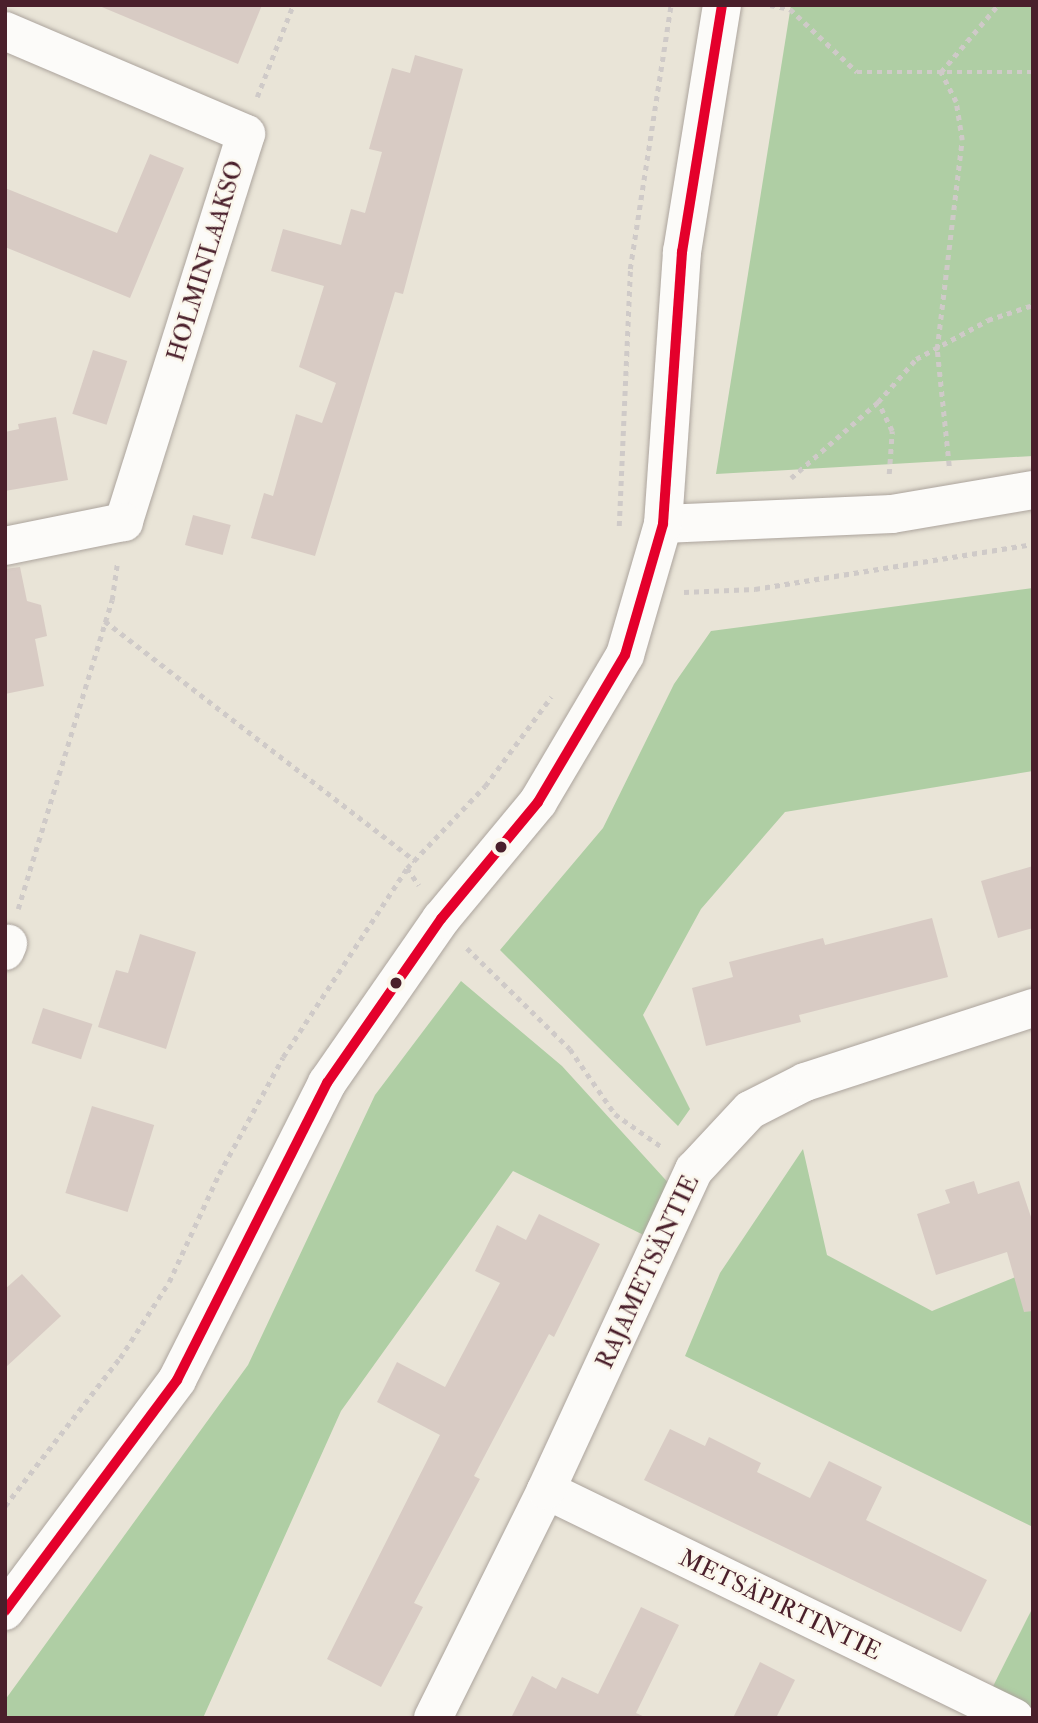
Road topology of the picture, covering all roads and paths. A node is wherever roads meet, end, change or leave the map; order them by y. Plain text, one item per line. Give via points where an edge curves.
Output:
1 (293, 5) edge
2 (671, 5) edge
3 (722, 5) edge
4 (770, 5) edge
5 (998, 5) edge
6 (5, 30) edge
7 (941, 72) junction
8 (1033, 72) edge
9 (246, 134) junction
10 (1033, 305) edge
11 (937, 349) junction
12 (878, 402) junction
13 (1033, 490) edge
14 (958, 503) junction
15 (892, 514) junction
16 (748, 520) junction
17 (124, 522) junction
18 (663, 524) junction
19 (619, 537) dead end
20 (1033, 544) edge
21 (5, 546) edge
22 (646, 594) junction
23 (105, 621) junction
24 (557, 688) dead end
25 (415, 861) junction
26 (407, 868) junction
27 (441, 919) junction
28 (6, 948) edge
29 (1033, 1008) edge
30 (694, 1170) junction
31 (546, 1490) junction
32 (5, 1506) edge
33 (5, 1611) edge
34 (433, 1718) edge
35 (1015, 1718) edge

1 - 9 path
2 - 19 path via 630,269
3 - 18 street via 681,251
4 - 7 path via 790,9 857,72
5 - 7 path
6 - 9 street, HOLMINLAAKSO
7 - 8 path
7 - 11 path via 956,102 962,140
9 - 17 street, HOLMINLAAKSO
10 - 11 path via 988,320
11 - 12 path via 916,359
11 - 14 path via 942,428
12 - 15 path via 892,432 888,462
12 - 16 path via 838,433
13 - 14 street
14 - 15 street
15 - 16 street
16 - 18 street
17 - 21 street
17 - 23 path
18 - 22 street
20 - 22 path via 755,589
22 - 27 street via 625,654 538,803
23 - 25 path
23 - 28 path
24 - 25 path via 485,786
25 - 26 path
26 - 27 path
26 - 32 path via 283,1057 219,1174 169,1282 120,1358
27 - 30 path via 570,1049 615,1114
27 - 33 street via 327,1083 177,1380
29 - 30 street, RAJAMETSÄNTIE via 805,1082 750,1110
30 - 31 street, RAJAMETSÄNTIE
31 - 34 street, RAJAMETSÄNTIE
31 - 35 street, METSÄPIRTINTIE

